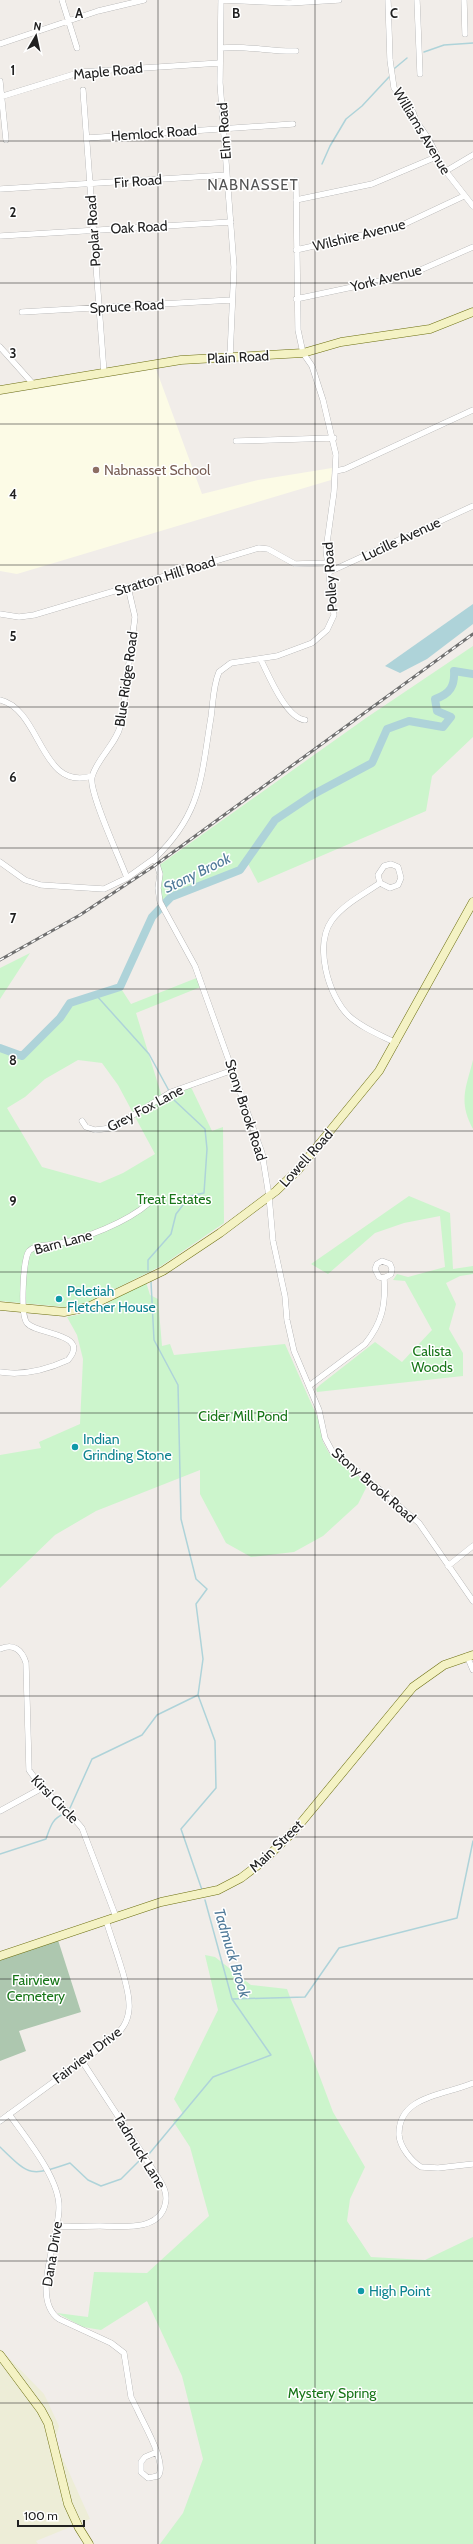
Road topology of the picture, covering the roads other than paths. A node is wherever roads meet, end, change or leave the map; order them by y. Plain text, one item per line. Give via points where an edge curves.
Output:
1 (62, 0) edge
2 (144, 0) edge
3 (221, 0) edge
4 (339, 0) edge
5 (388, 0) edge
6 (418, 0) edge
7 (464, 0) edge
8 (68, 20) junction
9 (465, 34) dead end
10 (0, 44) edge
11 (77, 48) dead end
12 (221, 48) junction
13 (296, 51) dead end
14 (220, 63) junction
15 (420, 74) dead end
16 (0, 81) edge
17 (84, 90) dead end
18 (2, 97) edge
19 (293, 124) dead end
20 (224, 129) junction
21 (87, 138) junction
22 (6, 140) dead end
23 (473, 155) edge
24 (436, 157) junction
25 (446, 171) junction
26 (227, 175) junction
27 (296, 180) dead end
28 (90, 184) junction
29 (0, 189) edge
30 (464, 196) junction
31 (296, 200) junction
32 (473, 206) edge
33 (231, 222) junction
34 (93, 230) junction
35 (0, 236) edge
36 (473, 246) edge
37 (296, 250) junction
38 (296, 299) junction
39 (232, 300) junction
40 (98, 307) junction
41 (22, 312) dead end
42 (473, 312) edge
43 (0, 347) edge
44 (303, 353) junction
45 (230, 357) junction
46 (104, 373) junction
47 (34, 385) junction
48 (0, 390) edge
49 (473, 410) edge
50 (334, 438) junction
51 (236, 441) dead end
52 (336, 471) junction
53 (473, 506) edge
54 (328, 563) junction
55 (329, 572) junction
56 (128, 587) junction
57 (0, 614) edge
58 (261, 660) junction
59 (0, 700) edge
60 (305, 720) dead end
61 (92, 776) junction
62 (155, 858) junction
63 (0, 862) edge
64 (127, 878) junction
65 (380, 883) junction
66 (473, 902) edge
67 (396, 1043) junction
68 (233, 1070) junction
69 (82, 1121) dead end
70 (269, 1196) junction
71 (149, 1203) dead end
72 (384, 1278) dead end
73 (0, 1306) edge
74 (24, 1310) junction
75 (0, 1372) edge
76 (309, 1386) junction
77 (473, 1546) edge
78 (448, 1566) junction
79 (473, 1601) edge
80 (0, 1649) edge
81 (470, 1656) edge
82 (473, 1670) edge
83 (42, 1788) junction
84 (0, 1811) edge
85 (116, 1917) junction
86 (106, 1920) junction
87 (0, 1956) edge
88 (82, 2061) junction
89 (473, 2083) edge
90 (9, 2114) junction
91 (0, 2121) edge
92 (473, 2164) edge
93 (57, 2226) junction
94 (0, 2355) edge
95 (157, 2452) junction
96 (89, 2544) edge

1 - 8 street
2 - 8 street
3 - 4 street via 289,3
3 - 12 street, Elm Road
5 - 24 street, Williams Avenue via 390,67 394,88 413,112
6 - 15 street
7 - 9 street
8 - 10 street
8 - 11 street
12 - 13 street
12 - 14 street, Elm Road
14 - 18 street, Maple Road via 81,72
14 - 20 street, Elm Road
16 - 18 street
17 - 21 street, Poplar Road
18 - 22 street
19 - 20 street, Hemlock Road
20 - 21 street, Hemlock Road
20 - 26 street, Elm Road
21 - 28 street, Poplar Road
23 - 25 street
24 - 25 street, Williams Avenue
24 - 31 street via 372,184
25 - 30 street, Williams Avenue
26 - 28 street, Fir Road
26 - 33 street, Elm Road
27 - 31 street, Polley Road
28 - 29 street, Fir Road
28 - 34 street, Poplar Road
30 - 32 street, Williams Avenue
30 - 37 street, Wilshire Avenue via 398,227
31 - 37 street, Polley Road
33 - 34 street, Oak Road
33 - 39 street, Elm Road via 234,267
34 - 35 street, Oak Road
34 - 40 street, Poplar Road
36 - 38 street, York Avenue via 409,275
37 - 38 street, Polley Road
38 - 44 street, Polley Road via 298,330
39 - 40 street, Spruce Road
39 - 45 street, Elm Road
40 - 41 street, Spruce Road
40 - 46 street, Poplar Road
42 - 44 main road, Plain Road via 430,329 341,342
43 - 47 street
44 - 45 main road, Plain Road
44 - 50 street, Polley Road via 316,376
45 - 46 main road, Plain Road via 181,360
46 - 47 main road, Plain Road
47 - 48 main road, Plain Road
49 - 52 street
50 - 51 street
50 - 52 street, Polley Road
52 - 54 street, Polley Road via 327,534
53 - 55 street, Lucille Avenue
54 - 55 street, Polley Road
54 - 56 street, Stratton Hill Road via 295,564 268,549 259,548
55 - 58 street, Polley Road via 334,615 327,630 312,643 295,651
56 - 57 street, Stratton Hill Road via 34,615 19,617
56 - 61 street, Blue Ridge Road via 135,617 121,724 115,741
58 - 60 street via 285,704 298,717
58 - 62 street, Polley Road via 231,663 219,672 202,773 191,812 170,845
59 - 61 street via 13,705 24,716 54,767 63,774 77,778
61 - 64 street via 99,806
62 - 64 street
62 - 68 street, Stony Brook Road via 160,874 160,902 195,966
63 - 64 street via 25,880 51,886 104,889
65 - 65 street via 379,871 384,866 395,865 400,870 402,878 398,885 386,887
65 - 67 street via 336,914 324,935 322,949 334,992 345,1012 363,1027
66 - 67 main road, Lowell Road
67 - 70 main road, Lowell Road via 372,1082 298,1170
68 - 69 street, Grey Fox Lane via 172,1092 119,1125 106,1130 92,1129
68 - 70 street, Stony Brook Road via 262,1153
70 - 74 main road, Lowell Road via 169,1267 102,1301 74,1311
70 - 76 street, Stony Brook Road via 273,1241 294,1351
71 - 74 street, Barn Lane via 98,1233 39,1246 29,1251 24,1277
72 - 76 street via 384,1314 372,1335 365,1344
73 - 74 main road, Lowell Road
74 - 75 street via 28,1324 68,1338 72,1347 71,1356 68,1360 42,1370 17,1375
76 - 78 street, Stony Brook Road via 319,1410 325,1438 332,1451 418,1523
77 - 78 street
78 - 79 street, Stony Brook Road
80 - 83 street, Kirsi Circle via 17,1649 24,1656 27,1764 30,1773
81 - 82 street
81 - 85 main road, Main Street via 444,1665 413,1687 295,1830 252,1870 218,1890 162,1902
83 - 84 street
83 - 85 street, Kirsi Circle via 82,1828
85 - 86 main road, Main Street
86 - 87 main road, Main Street
86 - 88 street, Fairview Drive via 126,1990 129,2010 121,2031
88 - 90 street, Fairview Drive
88 - 93 street, Tadmuck Lane via 159,2179 166,2192 166,2200 160,2215 140,2226
89 - 92 street via 412,2105 402,2118 399,2134 407,2154 421,2167
90 - 91 street, Fairview Drive
90 - 93 street, Dana Drive via 46,2169 58,2194
93 - 95 street, Dana Drive via 48,2269 46,2302 54,2315 60,2319 111,2343 124,2353 131,2397
94 - 96 main road via 48,2423 68,2504
95 - 95 street, Dana Drive via 162,2469 158,2476 148,2478 141,2472 141,2462 145,2457

